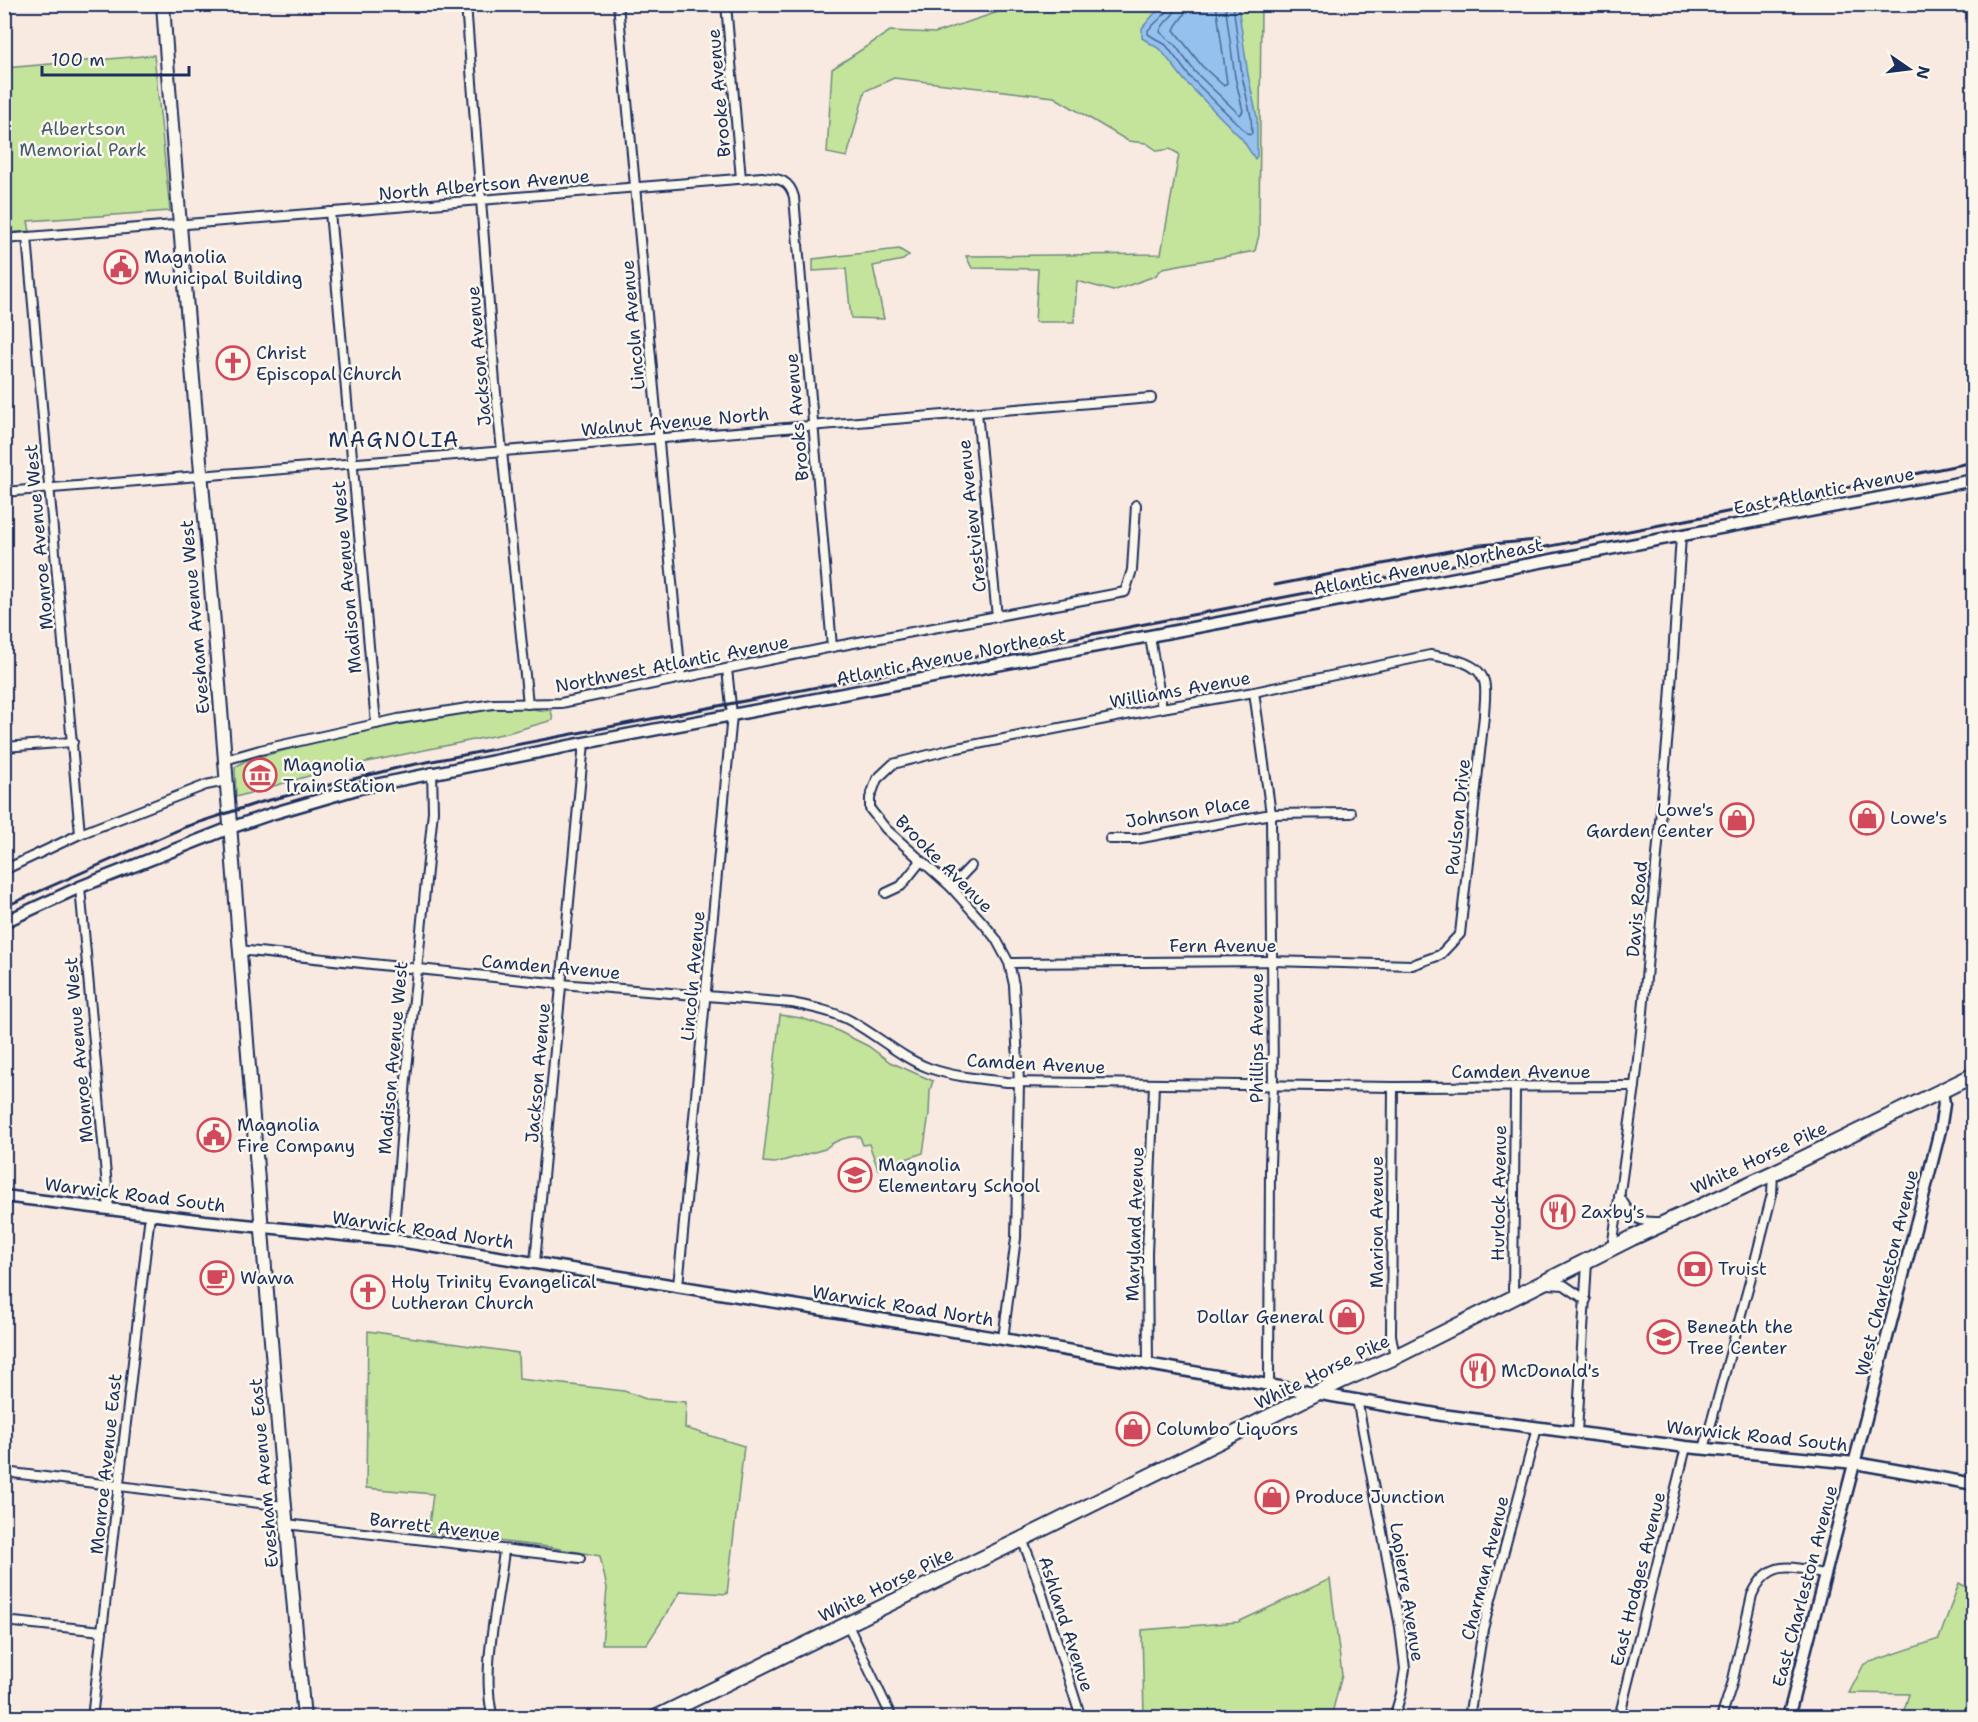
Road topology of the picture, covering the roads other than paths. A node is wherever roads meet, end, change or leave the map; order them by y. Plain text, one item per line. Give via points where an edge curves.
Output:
1 (163, 4) edge
2 (466, 4) edge
3 (618, 4) edge
4 (726, 4) edge
5 (741, 179) junction
6 (790, 186) joint
7 (635, 187) junction
8 (482, 200) junction
9 (330, 212) junction
10 (179, 225) junction
11 (27, 237) junction
12 (4, 239) edge
13 (1151, 399) dead end
14 (977, 412) junction
15 (812, 426) junction
16 (659, 439) junction
17 (502, 451) junction
18 (352, 464) junction
19 (202, 476) junction
20 (1974, 480) edge
21 (50, 488) junction
22 (4, 492) edge
23 (1136, 505) dead end
24 (1681, 536) junction
25 (997, 617) junction
26 (1150, 637) junction
27 (832, 647) junction
28 (727, 669) junction
29 (1478, 672) joint
30 (681, 678) junction
31 (1254, 692) junction
32 (528, 704) junction
33 (1162, 708) junction
34 (732, 715) junction
35 (376, 724) junction
36 (73, 742) junction
37 (584, 743) junction
38 (4, 747) edge
39 (225, 760) junction
40 (886, 770) joint
41 (432, 772) junction
42 (226, 781) junction
43 (1351, 813) dead end
44 (1271, 814) junction
45 (230, 828) junction
46 (80, 834) junction
47 (1110, 839) dead end
48 (921, 861) junction
49 (971, 866) dead end
50 (4, 870) edge
51 (80, 887) junction
52 (951, 887) junction
53 (886, 893) dead end
54 (4, 922) edge
55 (238, 950) junction
56 (1435, 956) joint
57 (1272, 961) junction
58 (1008, 963) junction
59 (417, 969) junction
60 (561, 984) junction
61 (707, 995) junction
62 (1974, 1075) edge
63 (1019, 1082) junction
64 (1154, 1084) junction
65 (1273, 1086) junction
66 (1635, 1086) junction
67 (1393, 1087) junction
68 (1515, 1088) junction
69 (1942, 1090) junction
70 (1773, 1173) junction
71 (1619, 1195) junction
72 (4, 1196) edge
73 (109, 1209) junction
74 (150, 1214) junction
75 (1666, 1222) junction
76 (262, 1226) junction
77 (393, 1240) junction
78 (1612, 1248) junction
79 (534, 1262) junction
80 (1587, 1262) junction
81 (1543, 1283) junction
82 (678, 1287) junction
83 (1513, 1298) junction
84 (1586, 1300) junction
85 (1003, 1340) junction
86 (1395, 1357) junction
87 (1148, 1364) junction
88 (1269, 1384) junction
89 (1320, 1393) junction
90 (1357, 1399) junction
91 (1537, 1428) junction
92 (1577, 1432) junction
93 (1686, 1447) junction
94 (1704, 1449) junction
95 (1855, 1463) junction
96 (4, 1472) edge
97 (1974, 1484) edge
98 (119, 1485) junction
99 (284, 1506) junction
100 (286, 1524) junction
101 (1022, 1539) junction
102 (504, 1550) junction
103 (580, 1558) dead end
104 (1825, 1575) junction
105 (4, 1621) edge
106 (847, 1623) junction
107 (102, 1631) junction
108 (92, 1718) edge
109 (304, 1718) edge
110 (493, 1718) edge
111 (655, 1718) edge
112 (892, 1718) edge
113 (1081, 1718) edge
114 (1394, 1718) edge
115 (1469, 1718) edge
116 (1619, 1718) edge
117 (1721, 1718) edge
118 (1788, 1718) edge

1 - 10 main road, Evesham Avenue West
2 - 8 street, Jackson Avenue
3 - 7 street, Lincoln Avenue
4 - 5 street, Brooke Avenue
5 - 6 street, North Albertson Avenue via 777,179
5 - 7 street, North Albertson Avenue
6 - 15 street, Brooks Avenue
7 - 8 street, North Albertson Avenue
7 - 16 street, Lincoln Avenue
8 - 9 street, North Albertson Avenue
8 - 17 street, Jackson Avenue
9 - 10 street, North Albertson Avenue
9 - 18 street, Madison Avenue West
10 - 11 street, North Albertson Avenue
10 - 19 main road, Evesham Avenue West
11 - 12 street, North Albertson Avenue
11 - 21 street, Monroe Avenue West
13 - 14 street, Walnut Avenue North
14 - 15 street, Walnut Avenue North
14 - 25 street, Crestview Avenue
15 - 16 street, Walnut Avenue North
15 - 27 street, Brooks Avenue
16 - 17 street, Walnut Avenue North
16 - 30 street, Lincoln Avenue
17 - 18 street, Walnut Avenue North
17 - 32 street, Jackson Avenue
18 - 19 street, Walnut Avenue North
18 - 35 street, Madison Avenue West
19 - 21 street, Walnut Avenue North
19 - 39 main road, Evesham Avenue West
20 - 24 street, East Atlantic Avenue
21 - 22 street, Walnut Avenue North
21 - 36 street, Monroe Avenue West
23 - 25 street, Northwest Atlantic Avenue via 1132,570 1125,592
24 - 26 street, Atlantic Avenue Northeast
24 - 66 street, Davis Road via 1668,732
25 - 27 street, Northwest Atlantic Avenue
26 - 33 street
26 - 34 street, Atlantic Avenue Northeast
27 - 28 street, Northwest Atlantic Avenue
28 - 30 street, Northwest Atlantic Avenue
28 - 34 street, Lincoln Avenue
29 - 31 street, Williams Avenue via 1452,659 1430,655
29 - 56 street, Paulson Drive via 1485,682 1484,716 1460,934
30 - 32 street, Northwest Atlantic Avenue via 561,703
31 - 33 street, Williams Avenue
31 - 44 street, Phillips Avenue
32 - 35 street, Northwest Atlantic Avenue via 493,704
33 - 40 street, Williams Avenue via 952,749 893,764
34 - 37 street, Atlantic Avenue Northeast
34 - 61 street, Lincoln Avenue
35 - 39 street, Northwest Atlantic Avenue
36 - 38 street
36 - 46 street, Monroe Avenue West
37 - 41 street, Atlantic Avenue Northeast
37 - 60 street, Jackson Avenue
39 - 42 main road, Evesham Avenue West
40 - 48 street, Brooke Avenue via 877,779 870,809
41 - 45 street, Atlantic Avenue Northeast via 360,788
41 - 59 street, Madison Avenue West via 433,811
42 - 45 main road, Evesham Avenue West
42 - 46 street via 206,785
43 - 44 street, Johnson Place
44 - 47 street, Johnson Place via 1136,839
44 - 57 street, Phillips Avenue
45 - 51 street, Atlantic Avenue Northeast
45 - 55 main road, Evesham Avenue West
46 - 50 street
48 - 52 street, Brooke Avenue
48 - 53 street via 901,886
49 - 52 street
51 - 54 street, Atlantic Avenue Northeast
51 - 73 street, Monroe Avenue West
52 - 58 street, Brooke Avenue via 996,939
55 - 59 street, Camden Avenue
55 - 76 main road, Evesham Avenue West
56 - 57 street, Fern Avenue via 1412,966
57 - 58 street, Fern Avenue
57 - 65 street, Phillips Avenue
58 - 63 street, Brooke Avenue via 1014,985
59 - 60 street, Camden Avenue
59 - 77 street, Madison Avenue West
60 - 61 street, Camden Avenue
60 - 79 street, Jackson Avenue
61 - 63 street, Camden Avenue via 792,1002 822,1009 931,1068 959,1076
61 - 82 street, Lincoln Avenue
62 - 69 highway, White Horse Pike
63 - 64 street, Camden Avenue
63 - 85 street, Brooke Avenue via 1016,1238
64 - 65 street, Camden Avenue
64 - 87 street, Maryland Avenue
65 - 67 street, Camden Avenue
65 - 88 street, Phillips Avenue
66 - 68 street, Camden Avenue
66 - 71 street, Davis Road
67 - 68 street, Camden Avenue
67 - 86 street, Marion Avenue via 1391,1335
68 - 83 street, Hurlock Avenue
69 - 70 highway, White Horse Pike
69 - 95 street, West Charleston Avenue via 1940,1130
70 - 75 highway, White Horse Pike
70 - 94 street via 1772,1194
71 - 75 street via 1633,1216 1647,1222
71 - 78 street, Davis Road
72 - 73 street, Warwick Road South
73 - 74 street, Warwick Road South
74 - 76 street, Warwick Road South
74 - 98 street, Monroe Avenue East
75 - 78 highway, White Horse Pike
76 - 77 street, Warwick Road North
76 - 99 main road, Evesham Avenue East
77 - 79 street, Warwick Road North
78 - 80 highway, White Horse Pike
79 - 82 street, Warwick Road North
80 - 81 highway, White Horse Pike
80 - 84 street
81 - 83 highway, White Horse Pike
81 - 84 street via 1564,1285
82 - 85 street, Warwick Road North
83 - 86 highway, White Horse Pike
84 - 92 street
85 - 87 street, Warwick Road North
86 - 89 highway, White Horse Pike
87 - 88 street, Warwick Road North
88 - 89 street, Warwick Road North
89 - 90 street, Warwick Road North
89 - 101 highway, White Horse Pike
90 - 91 street, Warwick Road North
90 - 114 street, Lapierre Avenue via 1405,1669
91 - 92 street, Warwick Road South
91 - 115 street, Charman Avenue via 1483,1629
92 - 93 street, Warwick Road South
93 - 94 street, Warwick Road South
93 - 116 street, East Hodges Avenue
94 - 95 street, Warwick Road South
95 - 97 street, Warwick Road South
95 - 104 street, East Charleston Avenue
96 - 98 street
98 - 99 street
98 - 107 street, Monroe Avenue East
99 - 100 main road, Evesham Avenue East
100 - 102 street, Barrett Avenue
100 - 109 main road, Evesham Avenue East
101 - 106 highway, White Horse Pike
101 - 113 street, Ashland Avenue
102 - 103 street, Barrett Avenue
102 - 110 street via 490,1655 488,1700
104 - 117 street via 1783,1566 1764,1575 1758,1583
104 - 118 street, East Charleston Avenue
105 - 107 street
106 - 111 highway, White Horse Pike
106 - 112 street
107 - 108 street, Monroe Avenue East

